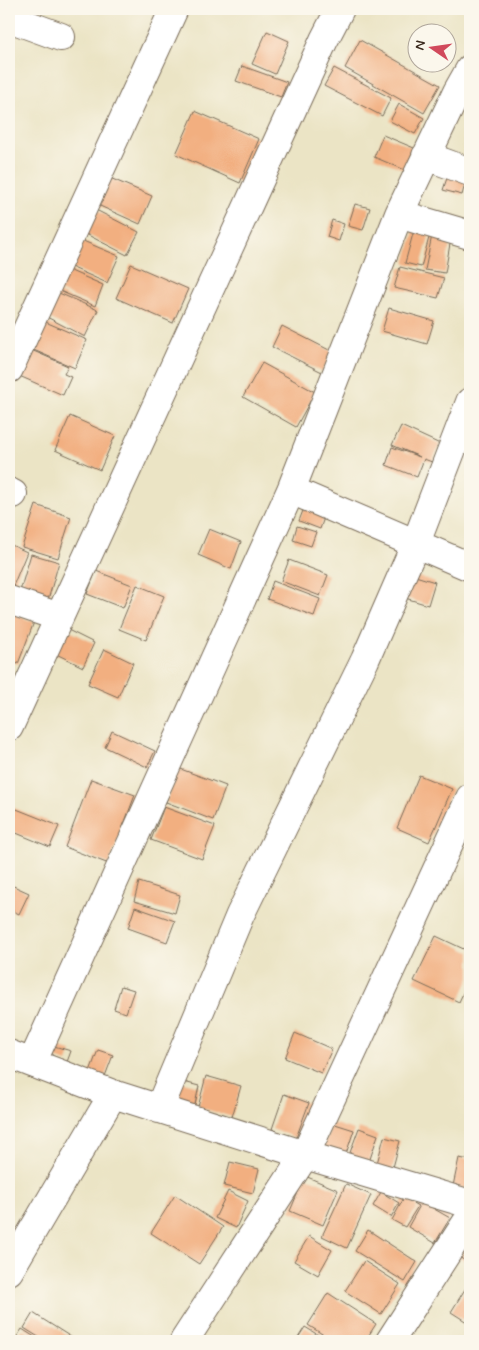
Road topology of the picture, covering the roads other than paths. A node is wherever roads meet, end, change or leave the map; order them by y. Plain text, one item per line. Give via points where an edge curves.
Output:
1 (174, 9) edge
2 (340, 9) edge
3 (9, 18) edge
4 (62, 37) dead end
5 (466, 86) edge
6 (426, 156) junction
7 (470, 172) edge
8 (399, 214) junction
9 (470, 235) edge
10 (9, 369) edge
11 (470, 402) edge
12 (292, 490) junction
13 (416, 544) junction
14 (470, 566) edge
15 (9, 600) edge
16 (59, 618) junction
17 (9, 727) edge
18 (470, 798) edge
19 (20, 1058) edge
20 (113, 1094) junction
21 (159, 1109) junction
22 (305, 1155) junction
23 (470, 1204) edge
24 (470, 1217) edge
25 (9, 1272) edge
26 (184, 1341) edge
27 (390, 1341) edge

1 - 10 street
2 - 16 street
3 - 4 street
5 - 6 street
6 - 7 street
6 - 8 street
8 - 9 street
8 - 12 street
11 - 13 street
12 - 13 street
12 - 19 street
13 - 14 street
13 - 21 street via 365,660 240,915
15 - 16 street
16 - 17 street
18 - 22 street
19 - 20 street
20 - 21 street
20 - 25 street
21 - 22 street
22 - 23 street
22 - 26 street
24 - 27 street

